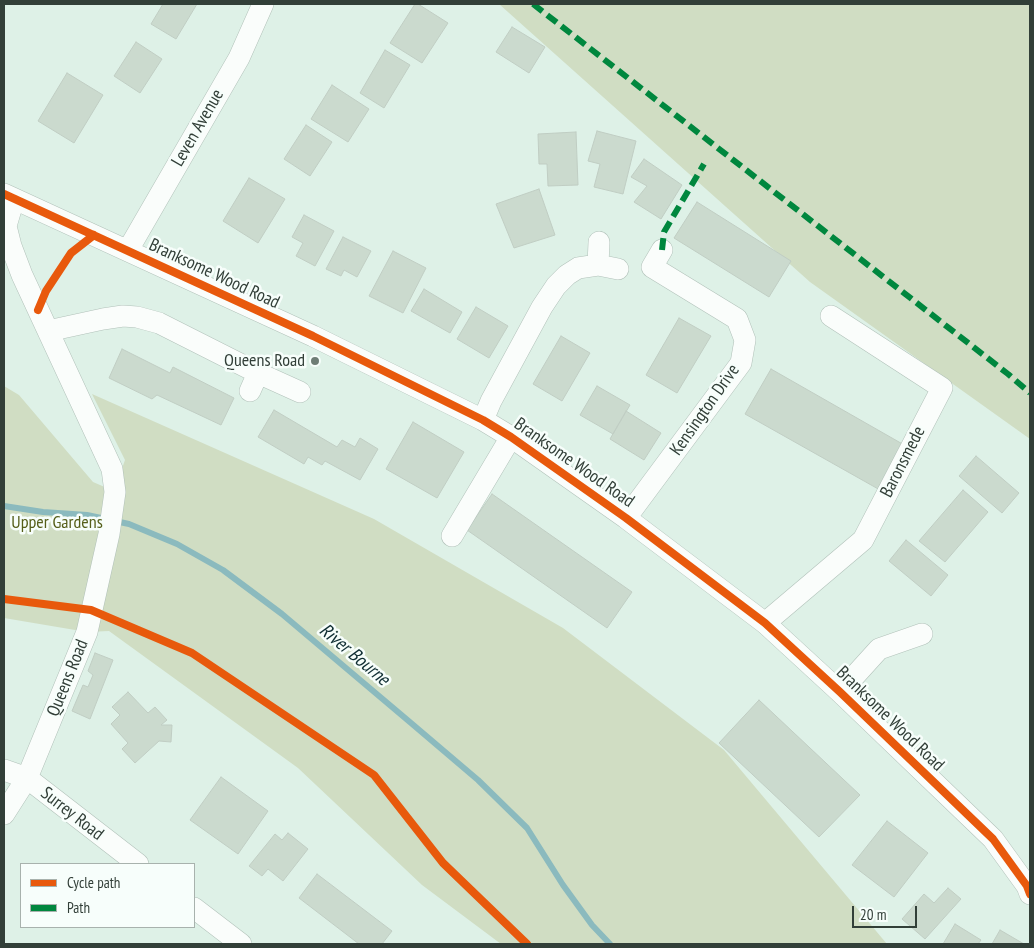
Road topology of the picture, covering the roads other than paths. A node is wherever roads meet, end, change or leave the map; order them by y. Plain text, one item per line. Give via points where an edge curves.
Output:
1 (264, 4) edge
2 (9, 197) edge
3 (599, 242) dead end
4 (128, 250) junction
5 (662, 250) dead end
6 (831, 316) dead end
7 (48, 332) junction
8 (300, 392) dead end
9 (483, 420) junction
10 (511, 437) junction
11 (626, 518) junction
12 (452, 536) dead end
13 (765, 622) junction
14 (922, 634) dead end
15 (840, 692) junction
16 (4, 770) edge
17 (27, 778) junction
18 (4, 814) edge
19 (137, 863) edge
20 (1024, 867) edge
21 (1030, 894) edge
22 (195, 909) edge
23 (241, 944) edge

1 - 4 street, Leven Avenue via 239,58
2 - 4 street, Branksome Wood Road
2 - 7 street, Queens Road via 6,226 10,246
3 - 9 street via 608,267 578,268 556,286
4 - 9 street, Branksome Wood Road
5 - 11 street, Kensington Drive via 652,267 737,319 745,340 740,363
6 - 13 street, Baronsmede via 942,388 863,540
7 - 8 street via 103,319 137,317 159,323 254,382
7 - 17 street, Queens Road via 112,469 115,492 87,632
9 - 10 street, Branksome Wood Road
10 - 11 street, Branksome Wood Road
10 - 12 street
11 - 13 street, Branksome Wood Road
13 - 15 street, Branksome Wood Road
14 - 15 street via 879,649
15 - 20 street, Branksome Wood Road
16 - 17 street, Surrey Road
17 - 18 street, Queens Road
17 - 19 street, Surrey Road
20 - 21 street, Branksome Wood Road
22 - 23 street

